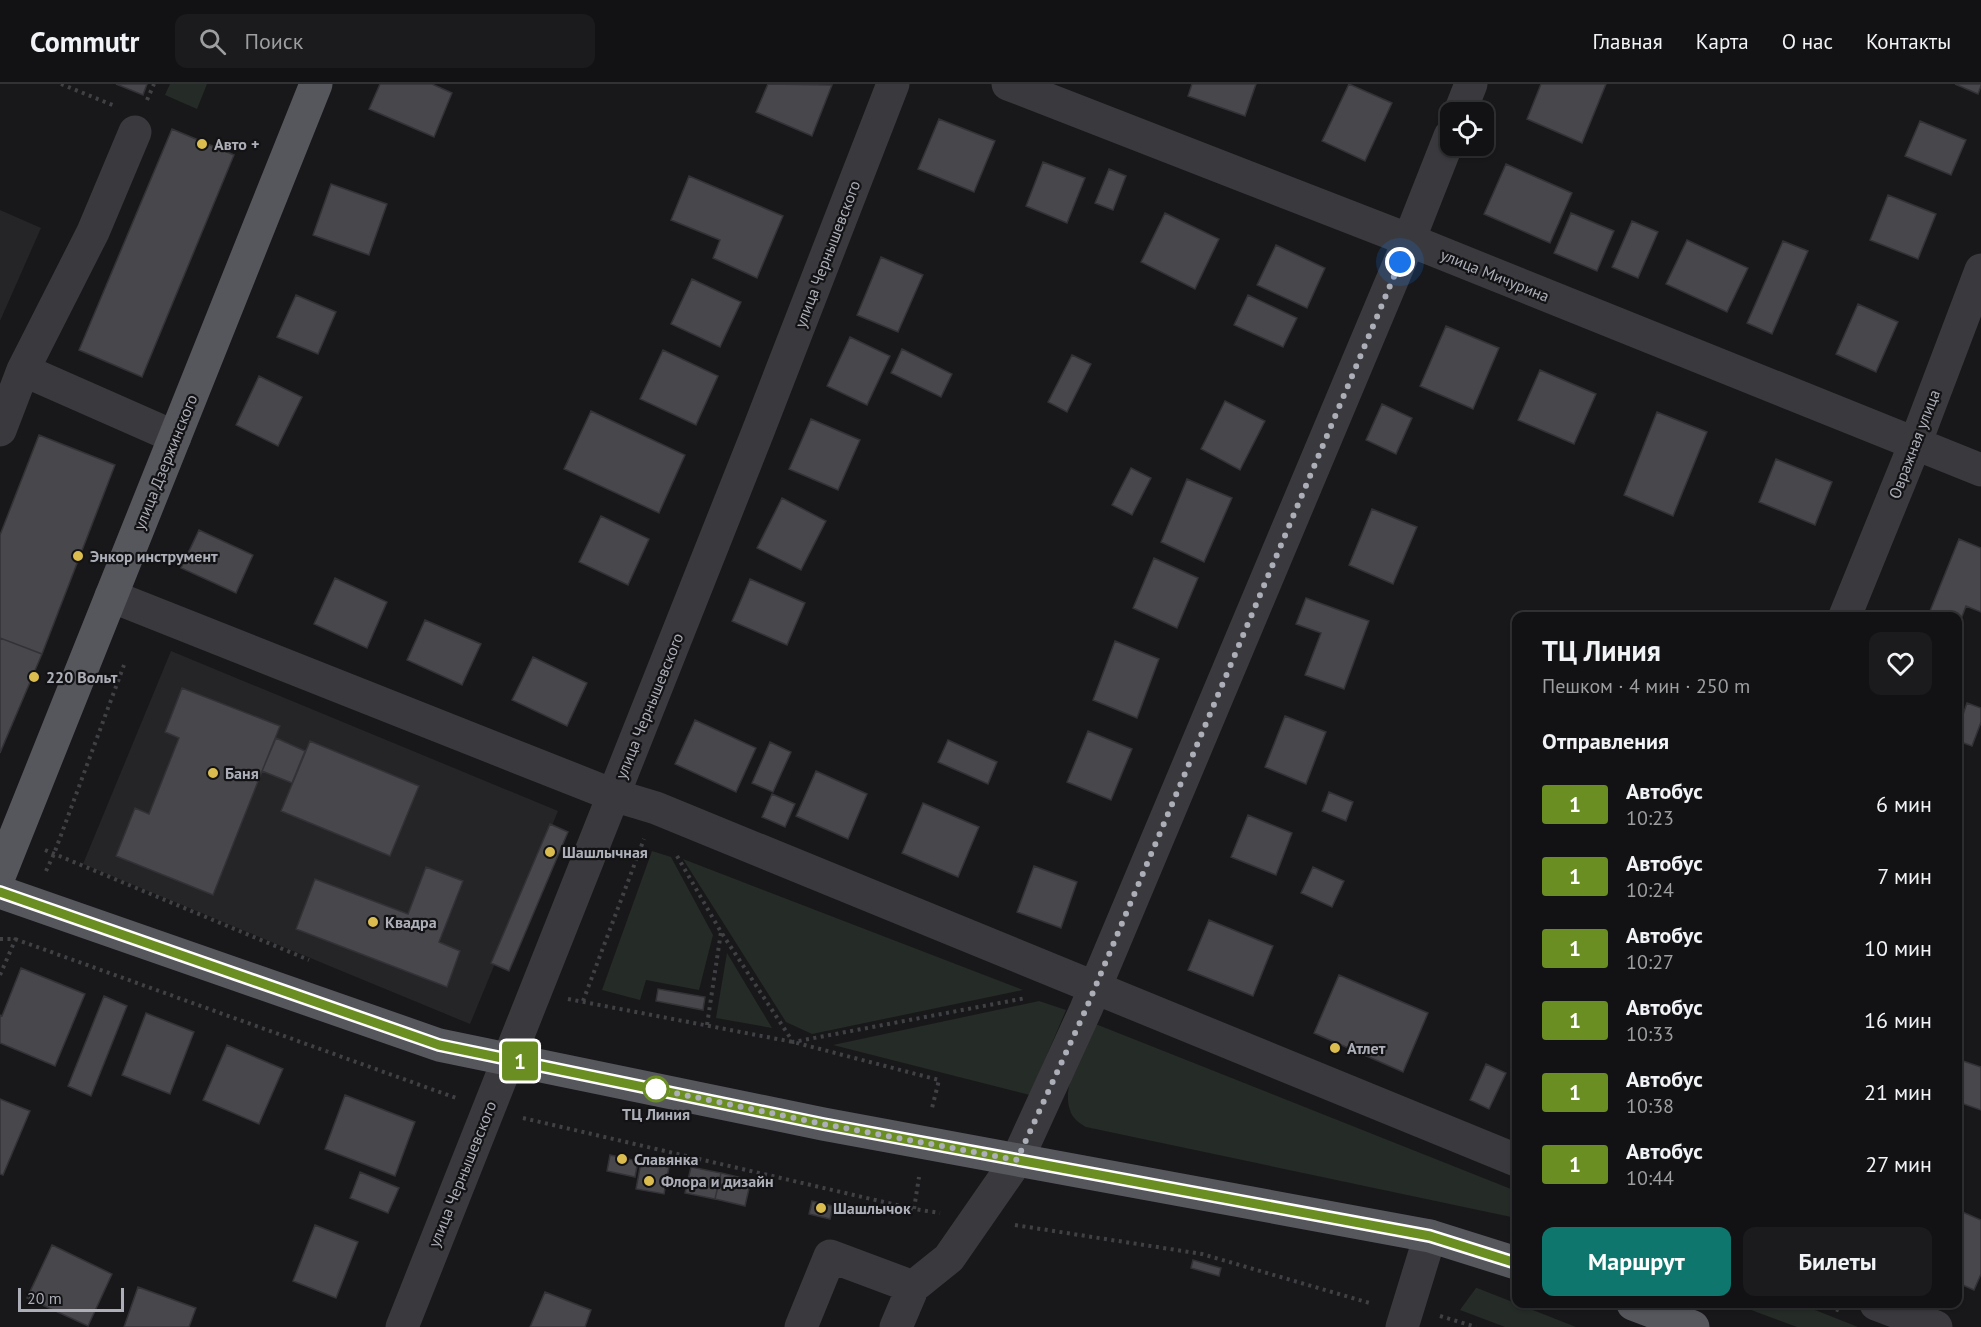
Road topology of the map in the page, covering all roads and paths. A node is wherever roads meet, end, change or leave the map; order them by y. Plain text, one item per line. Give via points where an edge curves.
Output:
1 (62, 84) edge
2 (316, 84) edge
3 (893, 84) edge
4 (1008, 84) edge
5 (1471, 84) edge
6 (1464, 102) edge
7 (128, 120) joint
8 (1442, 156) edge
9 (1409, 240) junction
10 (1981, 270) edge
11 (23, 370) junction
12 (0, 430) edge
13 (175, 437) junction
14 (1915, 444) junction
15 (1981, 470) edge
16 (111, 596) junction
17 (1847, 612) edge
18 (124, 665) dead end
19 (613, 795) junction
20 (656, 808) junction
21 (14, 838) junction
22 (54, 854) junction
23 (676, 854) dead end
24 (0, 874) edge
25 (0, 892) edge
26 (30, 904) junction
27 (721, 932) junction
28 (0, 939) edge
29 (15, 939) junction
30 (320, 964) dead end
31 (0, 975) edge
32 (1095, 989) junction
33 (534, 992) junction
34 (1037, 996) dead end
35 (583, 1001) junction
36 (707, 1025) junction
37 (793, 1042) junction
38 (508, 1059) junction
39 (488, 1109) junction
40 (924, 1143) junction
41 (1512, 1158) edge
42 (1017, 1160) junction
43 (914, 1209) dead end
44 (1430, 1236) junction
45 (1512, 1262) edge
46 (913, 1287) junction
47 (1643, 1308) edge
48 (1886, 1308) edge
49 (402, 1327) edge
50 (801, 1327) edge
51 (896, 1327) edge
52 (1402, 1327) edge
53 (1693, 1327) edge
54 (1936, 1327) edge

1 - 7 path
2 - 13 main road, улица Дзержинского
3 - 19 street, улица Чернышевского
4 - 9 street, улица Мичурина
5 - 6 street
7 - 11 street via 93,232
8 - 9 street
9 - 14 street, улица Мичурина
9 - 32 street
10 - 14 street, Овражная улица
11 - 12 street
11 - 13 street
13 - 16 main road, улица Дзержинского
14 - 15 street, улица Мичурина
14 - 17 street, Овражная улица
16 - 19 street
16 - 21 main road, улица Дзержинского
18 - 22 path
19 - 20 street
19 - 33 street, улица Чернышевского
20 - 32 street
20 - 35 path
21 - 22 path
21 - 24 main road, улица Дзержинского
22 - 26 path
22 - 30 path
23 - 27 path
25 - 26 main road
26 - 29 path
26 - 38 main road via 439,1045
27 - 36 path
27 - 37 path
28 - 29 path
29 - 31 path
29 - 39 path
32 - 41 street
32 - 42 street
33 - 35 path
33 - 38 street, улица Чернышевского
34 - 37 path
35 - 36 path
36 - 37 path
37 - 40 path via 939,1080
38 - 39 street, улица Чернышевского
38 - 40 main road
39 - 49 street, улица Чернышевского
40 - 42 main road
40 - 43 path
42 - 44 main road
42 - 46 street via 949,1258
44 - 45 main road
44 - 52 street
46 - 50 street via 830,1256
46 - 51 street
47 - 53 main road
48 - 54 street

